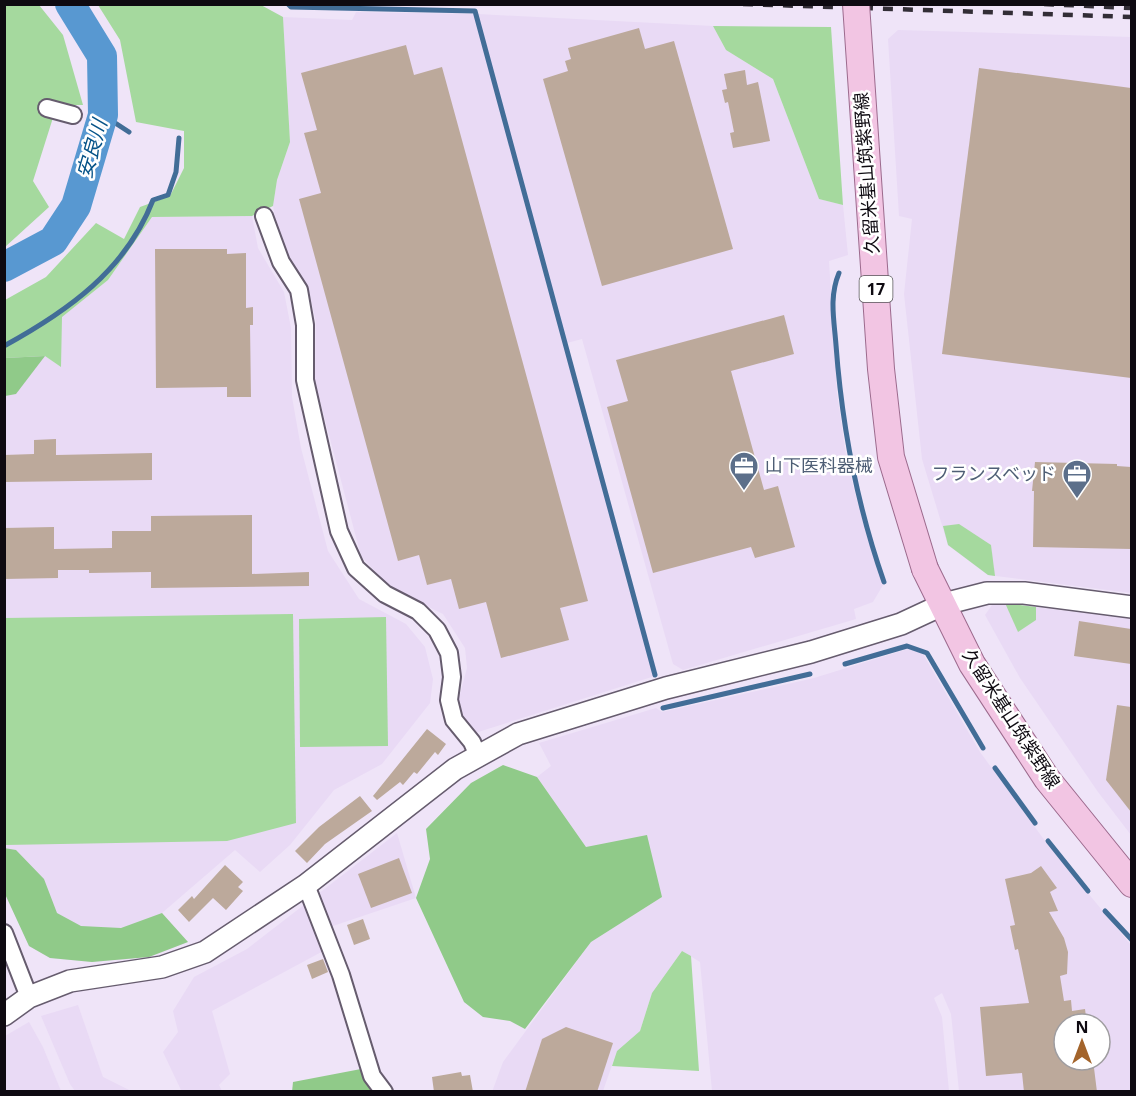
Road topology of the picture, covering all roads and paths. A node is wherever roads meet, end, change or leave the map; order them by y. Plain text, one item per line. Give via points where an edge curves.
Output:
1 (856, 4) edge
2 (47, 108) dead end
3 (73, 115) dead end
4 (264, 216) dead end
5 (944, 604) junction
6 (1131, 607) edge
7 (478, 756) junction
8 (1131, 884) edge
9 (306, 885) junction
10 (4, 933) edge
11 (29, 997) junction
12 (4, 1015) edge
13 (384, 1092) edge

1 - 5 main road, 久留米基山筑紫野線 / 17, bridge via 881,369 891,457 925,569
2 - 3 street
4 - 7 street via 271,241 299,290 305,325 305,380 339,531 356,567 385,594 418,611 437,630 449,653 453,720 472,742
5 - 6 street via 987,593 1024,593
5 - 7 street via 890,628 666,688 518,734
5 - 8 main road, 久留米基山筑紫野線 / 17 via 972,664 1047,779
7 - 9 street via 455,769
9 - 11 street via 205,952 162,967 70,981
9 - 13 street via 341,975 372,1076
10 - 11 street
11 - 12 street

